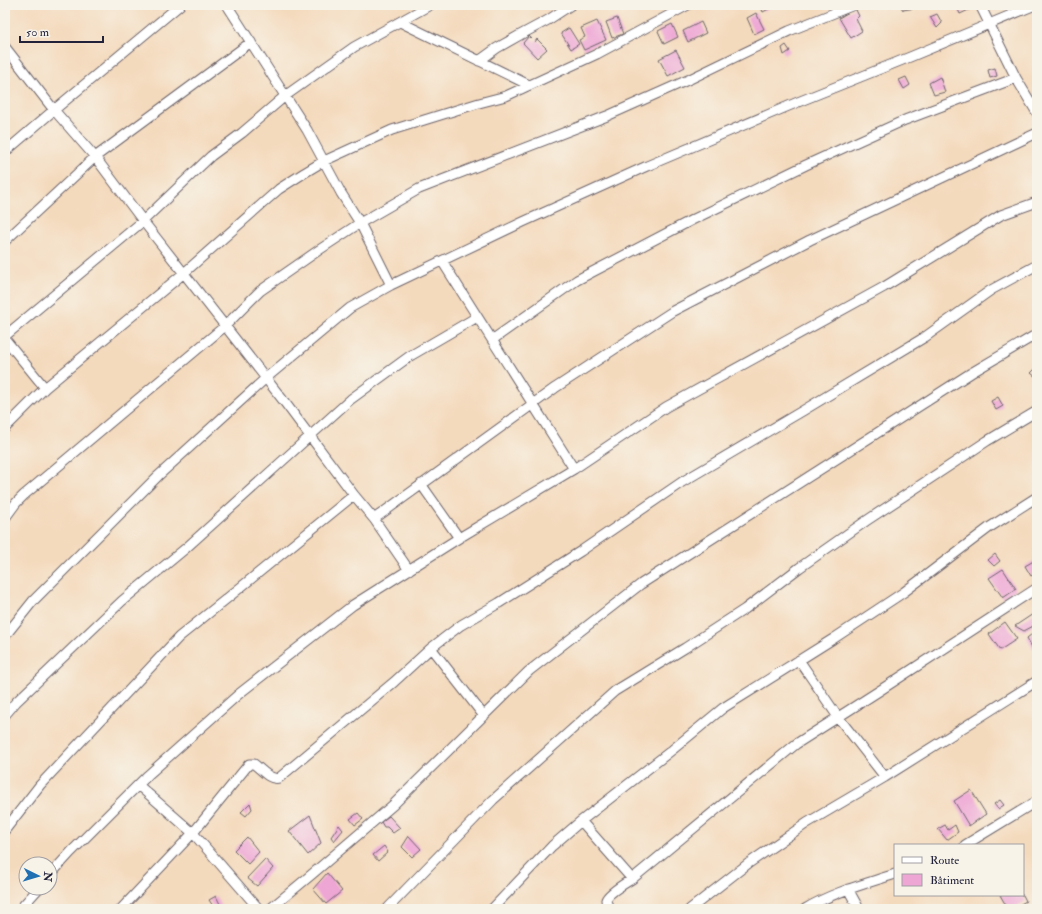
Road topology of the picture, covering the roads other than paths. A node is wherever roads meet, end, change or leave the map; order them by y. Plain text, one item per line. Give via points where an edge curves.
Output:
1 (180, 5) edge
2 (227, 5) edge
3 (430, 5) edge
4 (571, 5) edge
5 (688, 5) edge
6 (854, 5) edge
7 (980, 5) edge
8 (1035, 5) edge
9 (400, 22) junction
10 (989, 24) junction
11 (251, 42) junction
12 (7, 53) edge
13 (479, 61) junction
14 (1016, 78) junction
15 (529, 85) junction
16 (285, 96) junction
17 (54, 110) junction
18 (1037, 113) edge
19 (1037, 133) edge
20 (5, 152) edge
21 (95, 157) junction
22 (324, 161) junction
23 (1036, 205) edge
24 (143, 221) junction
25 (360, 224) junction
26 (5, 241) edge
27 (442, 261) junction
28 (1037, 265) edge
29 (184, 273) junction
30 (391, 285) junction
31 (477, 317) junction
32 (225, 326) junction
33 (1037, 334) edge
34 (5, 337) edge
35 (492, 340) junction
36 (266, 378) junction
37 (45, 388) junction
38 (533, 405) junction
39 (1037, 411) edge
40 (5, 428) edge
41 (310, 436) junction
42 (574, 469) junction
43 (421, 484) junction
44 (354, 495) junction
45 (1037, 497) edge
46 (5, 518) edge
47 (374, 518) junction
48 (459, 538) junction
49 (409, 570) junction
50 (1037, 588) edge
51 (5, 636) edge
52 (431, 648) junction
53 (799, 660) junction
54 (1037, 682) edge
55 (5, 716) edge
56 (484, 716) junction
57 (838, 717) junction
58 (885, 777) junction
59 (138, 785) junction
60 (1037, 801) edge
61 (581, 821) junction
62 (5, 830) edge
63 (193, 833) junction
64 (967, 844) edge
65 (58, 866) edge
66 (894, 874) edge
67 (632, 879) junction
68 (848, 889) junction
69 (32, 896) edge
70 (20, 909) edge
71 (121, 909) edge
72 (259, 909) edge
73 (270, 909) edge
74 (387, 909) edge
75 (492, 909) edge
76 (611, 909) edge
77 (690, 909) edge
78 (805, 909) edge
79 (860, 909) edge

1 - 17 street
2 - 11 street
3 - 9 street
4 - 13 street
5 - 15 street via 597,54
6 - 25 street via 789,31 607,116 419,188
7 - 10 street
8 - 10 street
9 - 13 street
9 - 16 street via 354,47
10 - 14 street
10 - 27 street via 647,166
11 - 16 street
11 - 21 street
12 - 17 street
13 - 15 street
14 - 18 street
14 - 35 street via 905,120 692,220 577,280
15 - 22 street via 506,96 392,130
16 - 22 street
16 - 24 street via 211,156
17 - 20 street
17 - 21 street
19 - 38 street via 810,240 673,311
21 - 24 street
21 - 26 street
22 - 25 street
22 - 29 street via 279,189
23 - 42 street via 1001,215 884,287 666,407
24 - 29 street
24 - 34 street
25 - 30 street
25 - 32 street via 260,291
27 - 30 street
27 - 31 street
28 - 52 street via 991,290 925,336 682,482 574,555 461,625
29 - 32 street
29 - 37 street
30 - 36 street via 350,308
31 - 35 street
31 - 41 street via 410,356 351,399
32 - 36 street
32 - 46 street via 24,495
33 - 56 street via 971,373 641,584 529,671
34 - 37 street
35 - 38 street
36 - 41 street
36 - 51 street via 158,476 33,601
37 - 40 street
38 - 42 street
38 - 43 street
39 - 74 street via 866,521 745,608 615,691 493,800
41 - 44 street
41 - 55 street via 186,548 122,601 16,702
42 - 48 street
43 - 47 street
43 - 48 street
44 - 47 street
44 - 62 street via 179,636 40,785
45 - 53 street via 990,526 904,592
47 - 49 street
48 - 49 street
49 - 59 street via 353,605 240,693
50 - 57 street
52 - 56 street
52 - 63 street via 279,778 272,778 254,764 249,764
53 - 57 street
53 - 61 street via 723,708
54 - 58 street
56 - 73 street via 393,804
57 - 58 street
57 - 67 street via 796,744
58 - 77 street via 807,823 749,863
59 - 63 street
59 - 65 street
60 - 64 street
61 - 67 street
61 - 75 street via 552,846
63 - 71 street
63 - 72 street
66 - 68 street
67 - 76 street via 607,897 606,902
68 - 78 street
68 - 79 street
69 - 70 street

